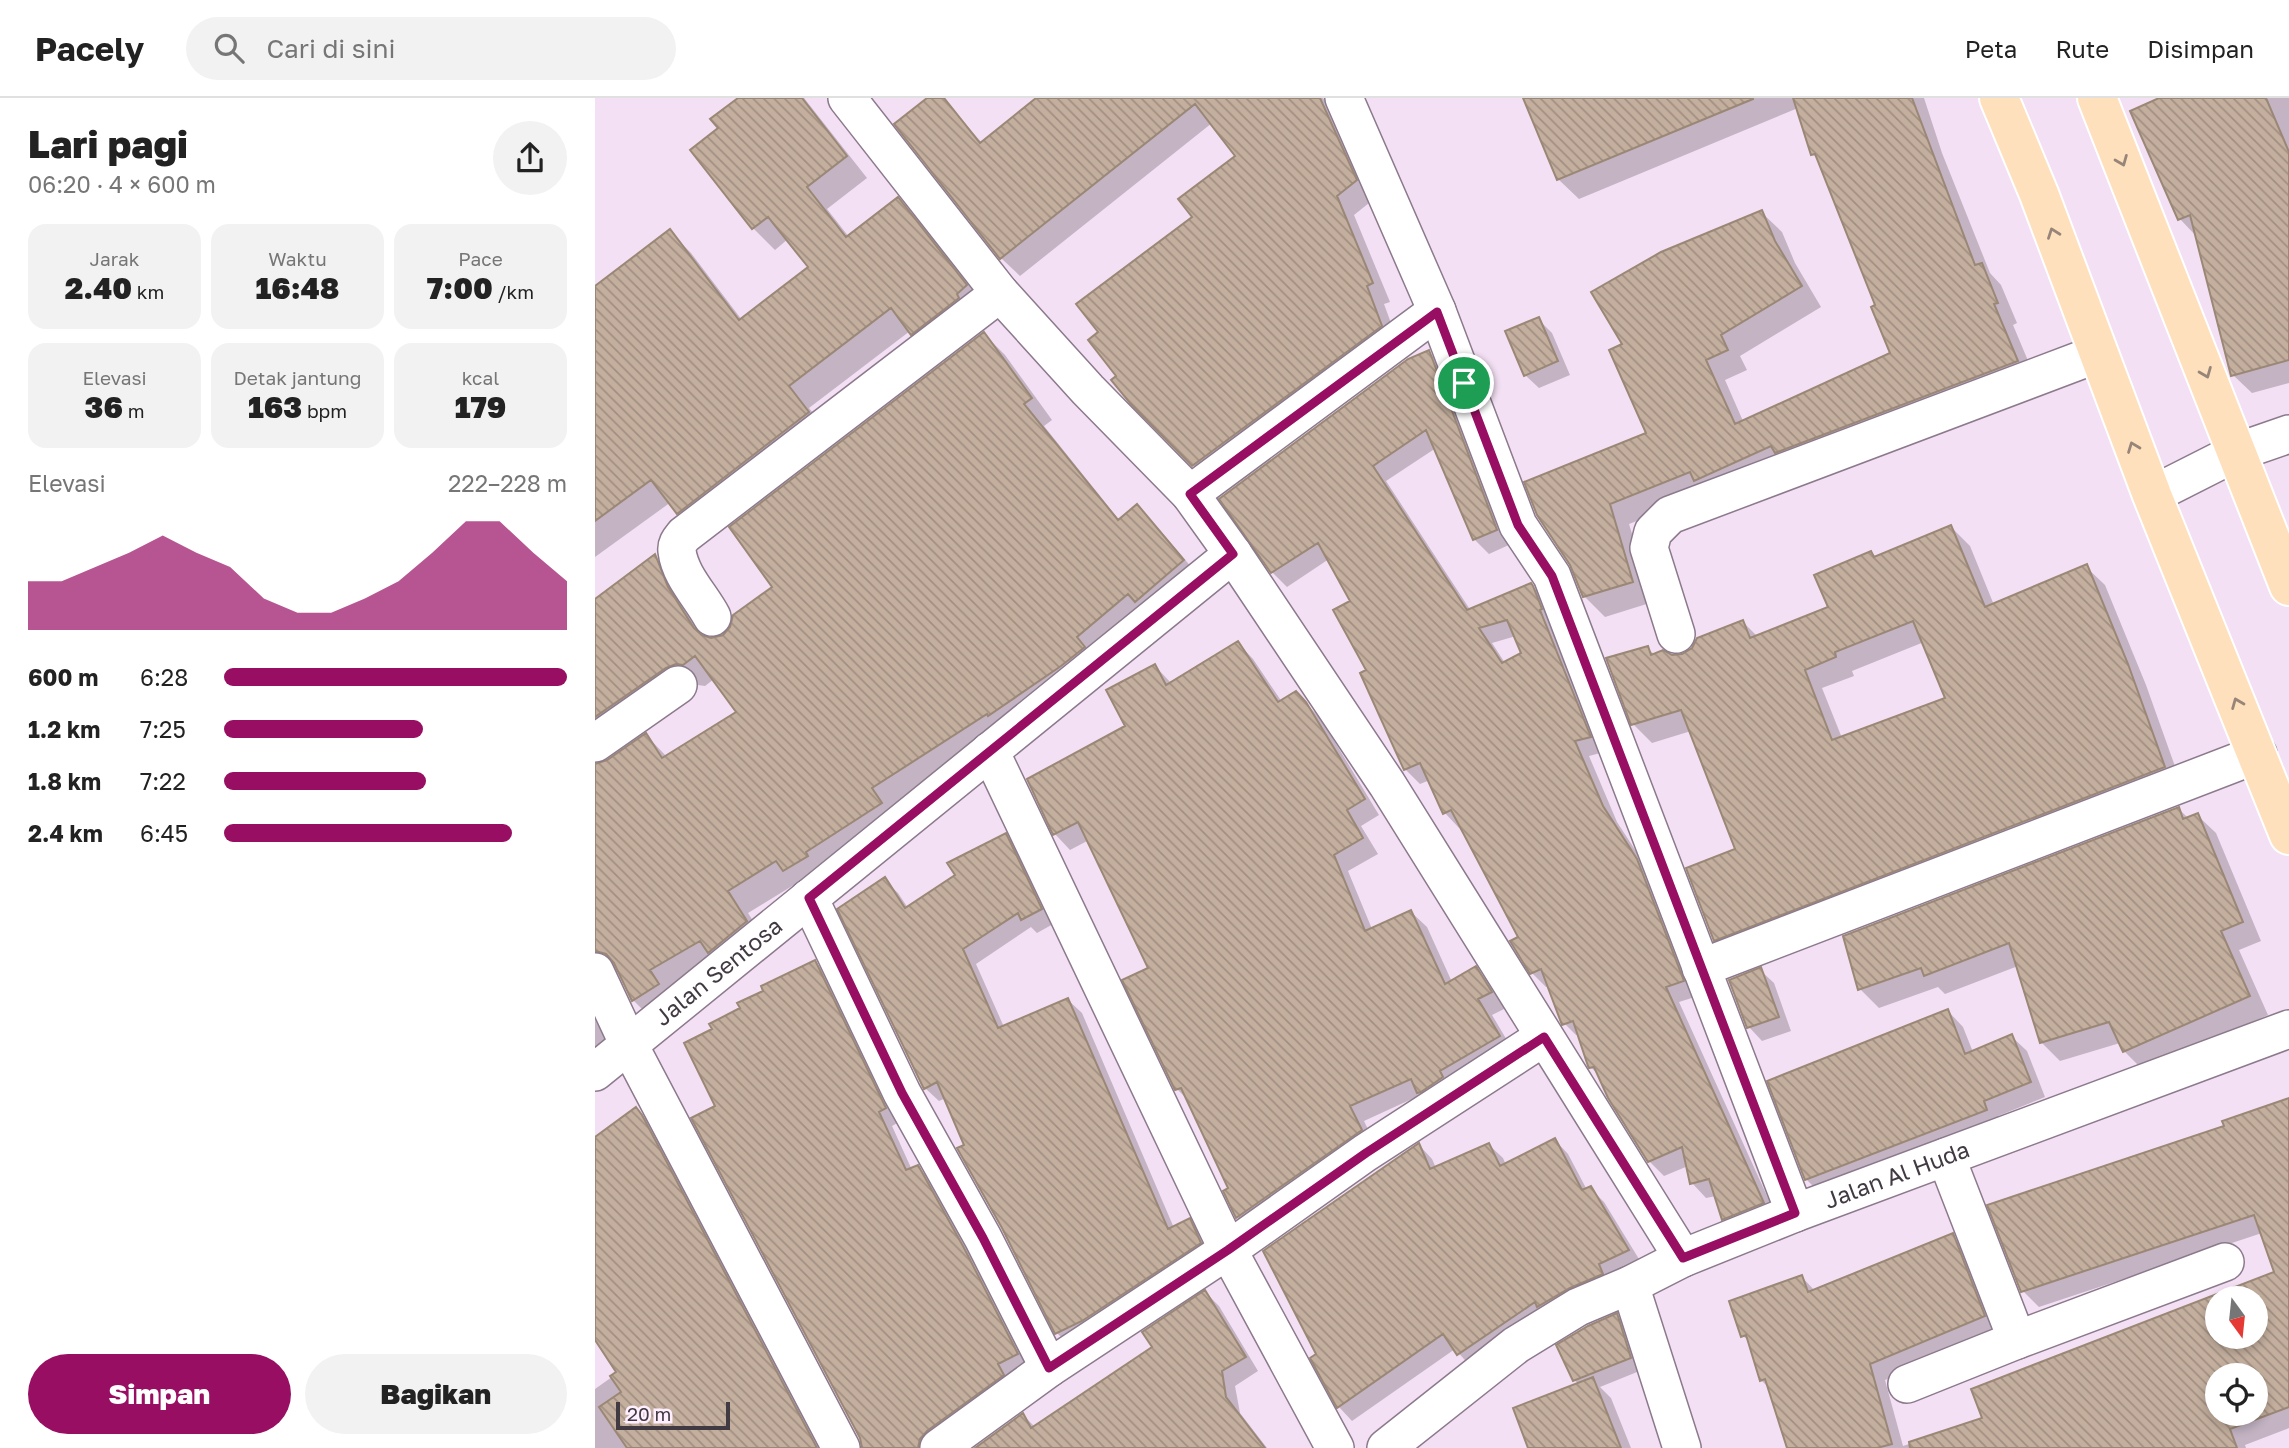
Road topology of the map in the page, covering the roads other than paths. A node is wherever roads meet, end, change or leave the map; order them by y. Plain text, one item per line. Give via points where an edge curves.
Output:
1 (847, 98) edge
2 (1345, 98) edge
3 (1999, 98) edge
4 (2097, 98) edge
5 (1000, 293) junction
6 (1437, 312) junction
7 (2098, 354) junction
8 (2289, 434) edge
9 (2237, 452) junction
10 (1190, 494) junction
11 (2152, 495) junction
12 (1233, 554) junction
13 (2289, 586) edge
14 (712, 617) dead end
15 (1676, 634) dead end
16 (678, 685) dead end
17 (595, 743) edge
18 (990, 751) junction
19 (2258, 754) junction
20 (2289, 835) edge
21 (809, 898) junction
22 (1701, 968) junction
23 (595, 972) edge
24 (2289, 1029) edge
25 (1544, 1037) junction
26 (629, 1045) junction
27 (595, 1072) edge
28 (1946, 1157) junction
29 (1795, 1213) junction
30 (1228, 1250) junction
31 (1683, 1258) junction
32 (2225, 1262) dead end
33 (1630, 1285) junction
34 (2017, 1340) junction
35 (1049, 1368) junction
36 (1907, 1384) dead end
37 (841, 1448) edge
38 (939, 1448) edge
39 (1335, 1448) edge
40 (1386, 1448) edge
41 (1682, 1448) edge

1 - 5 street
2 - 6 street
7 -> 3 main road
4 -> 9 main road
5 - 10 street
5 - 14 street via 684,535 677,550 690,584
6 - 10 street
6 - 22 street via 1518,525 1552,576
11 -> 7 main road
7 - 15 street via 1670,515 1653,532 1649,548
8 - 9 street
9 - 11 street
9 - 13 main road
10 - 12 street
19 -> 11 main road
12 - 18 street, Jalan Sentosa
12 - 25 street via 1387,784
16 - 17 street
18 - 21 street, Jalan Sentosa
18 - 30 street
19 - 20 main road
19 - 22 street
21 - 26 street, Jalan Sentosa
21 - 35 street via 902,1093
22 - 29 street
23 - 26 street
24 - 28 street, Jalan Al Huda
25 - 30 street
25 - 31 street
26 - 27 street, Jalan Sentosa
26 - 37 street
28 - 29 street, Jalan Al Huda
28 - 34 street
29 - 31 street, Jalan Al Huda
30 - 35 street
30 - 39 street
31 - 33 street, Jalan Al Huda
32 - 34 street
33 - 40 street, Jalan Al Huda via 1578,1307 1515,1345
33 - 41 street
34 - 36 street
35 - 38 street

